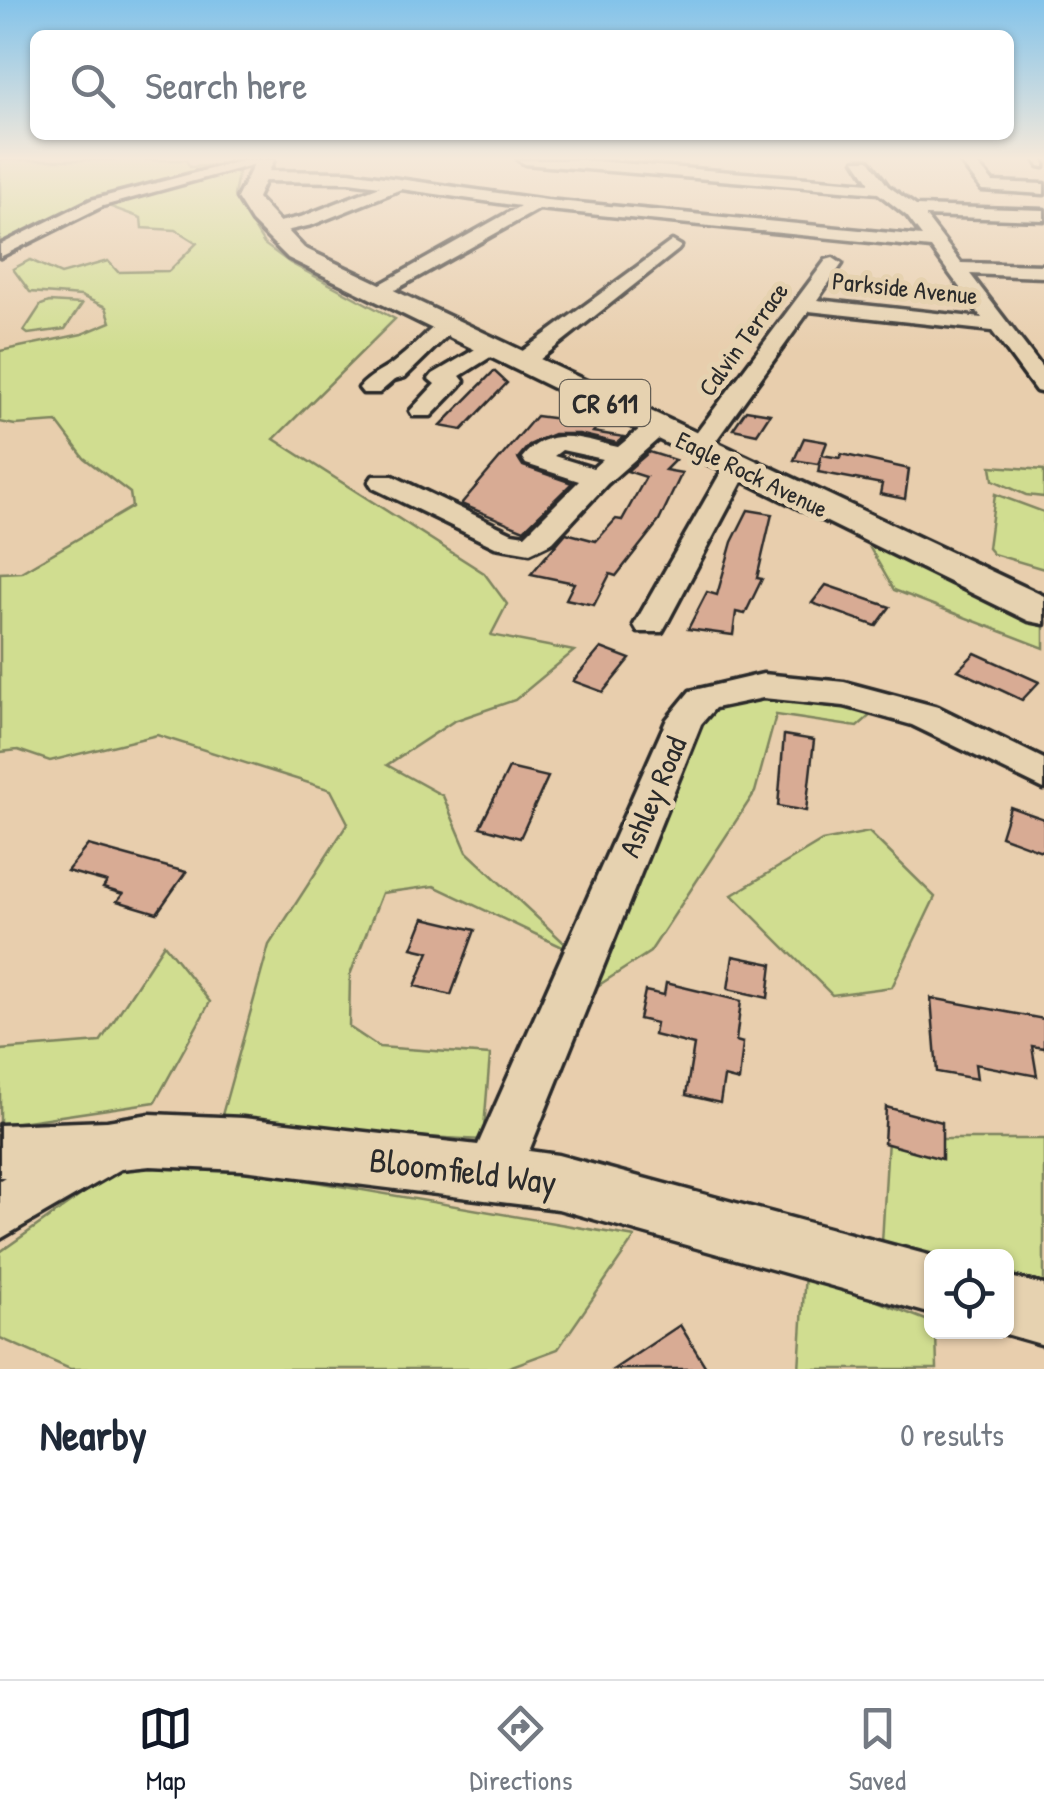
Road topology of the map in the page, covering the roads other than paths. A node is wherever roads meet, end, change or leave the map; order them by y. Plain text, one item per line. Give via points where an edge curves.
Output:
1 (55, 224) edge
2 (268, 224) edge
3 (294, 224) edge
4 (501, 224) edge
5 (735, 224) edge
6 (921, 224) edge
7 (272, 229) junction
8 (936, 244) junction
9 (672, 246) dead end
10 (0, 252) edge
11 (832, 264) dead end
12 (955, 268) junction
13 (1044, 272) edge
14 (377, 294) junction
15 (802, 304) junction
16 (1002, 326) junction
17 (446, 327) junction
18 (489, 348) junction
19 (1020, 354) junction
20 (1044, 355) edge
21 (521, 363) junction
22 (1044, 386) edge
23 (370, 388) dead end
24 (422, 412) dead end
25 (656, 428) junction
26 (698, 448) junction
27 (622, 456) junction
28 (737, 467) junction
29 (597, 478) junction
30 (383, 482) dead end
31 (1044, 612) edge
32 (650, 625) dead end
33 (1044, 774) edge
34 (114, 1144) junction
35 (0, 1152) edge
36 (492, 1174) junction
37 (0, 1211) edge
38 (924, 1282) edge
39 (1014, 1307) edge
40 (1044, 1315) edge

1 - 10 street
2 - 7 main road, Eagle Rock Avenue / CR 611
3 - 7 street
4 - 14 street
5 - 8 street
6 - 8 street
7 - 14 main road, Eagle Rock Avenue / CR 611 via 296,253
8 - 12 street
9 - 21 street
11 - 15 street, Calvin Terrace
12 - 13 street
12 - 16 street
14 - 17 main road, Eagle Rock Avenue / CR 611
15 - 16 street, Parkside Avenue
15 - 26 street, Calvin Terrace
16 - 19 street
17 - 18 main road, Eagle Rock Avenue / CR 611
17 - 23 street
18 - 21 main road, Eagle Rock Avenue / CR 611
18 - 24 street via 440,379 452,381
19 - 20 street
19 - 22 street
21 - 25 main road, Eagle Rock Avenue / CR 611
25 - 26 main road, Eagle Rock Avenue / CR 611
25 - 27 street
26 - 28 main road, Eagle Rock Avenue / CR 611
27 - 29 street
27 - 29 street via 562,442 535,458
28 - 31 main road, Eagle Rock Avenue / CR 611
28 - 32 street
29 - 30 street via 543,536 520,544
33 - 36 street, Ashley Road via 924,716 844,694 763,686 703,700 685,719
34 - 35 street
34 - 36 street, Bloomfield Way via 243,1144
34 - 37 street, Bloomfield Way
36 - 38 street, Bloomfield Way via 558,1182
39 - 40 street

